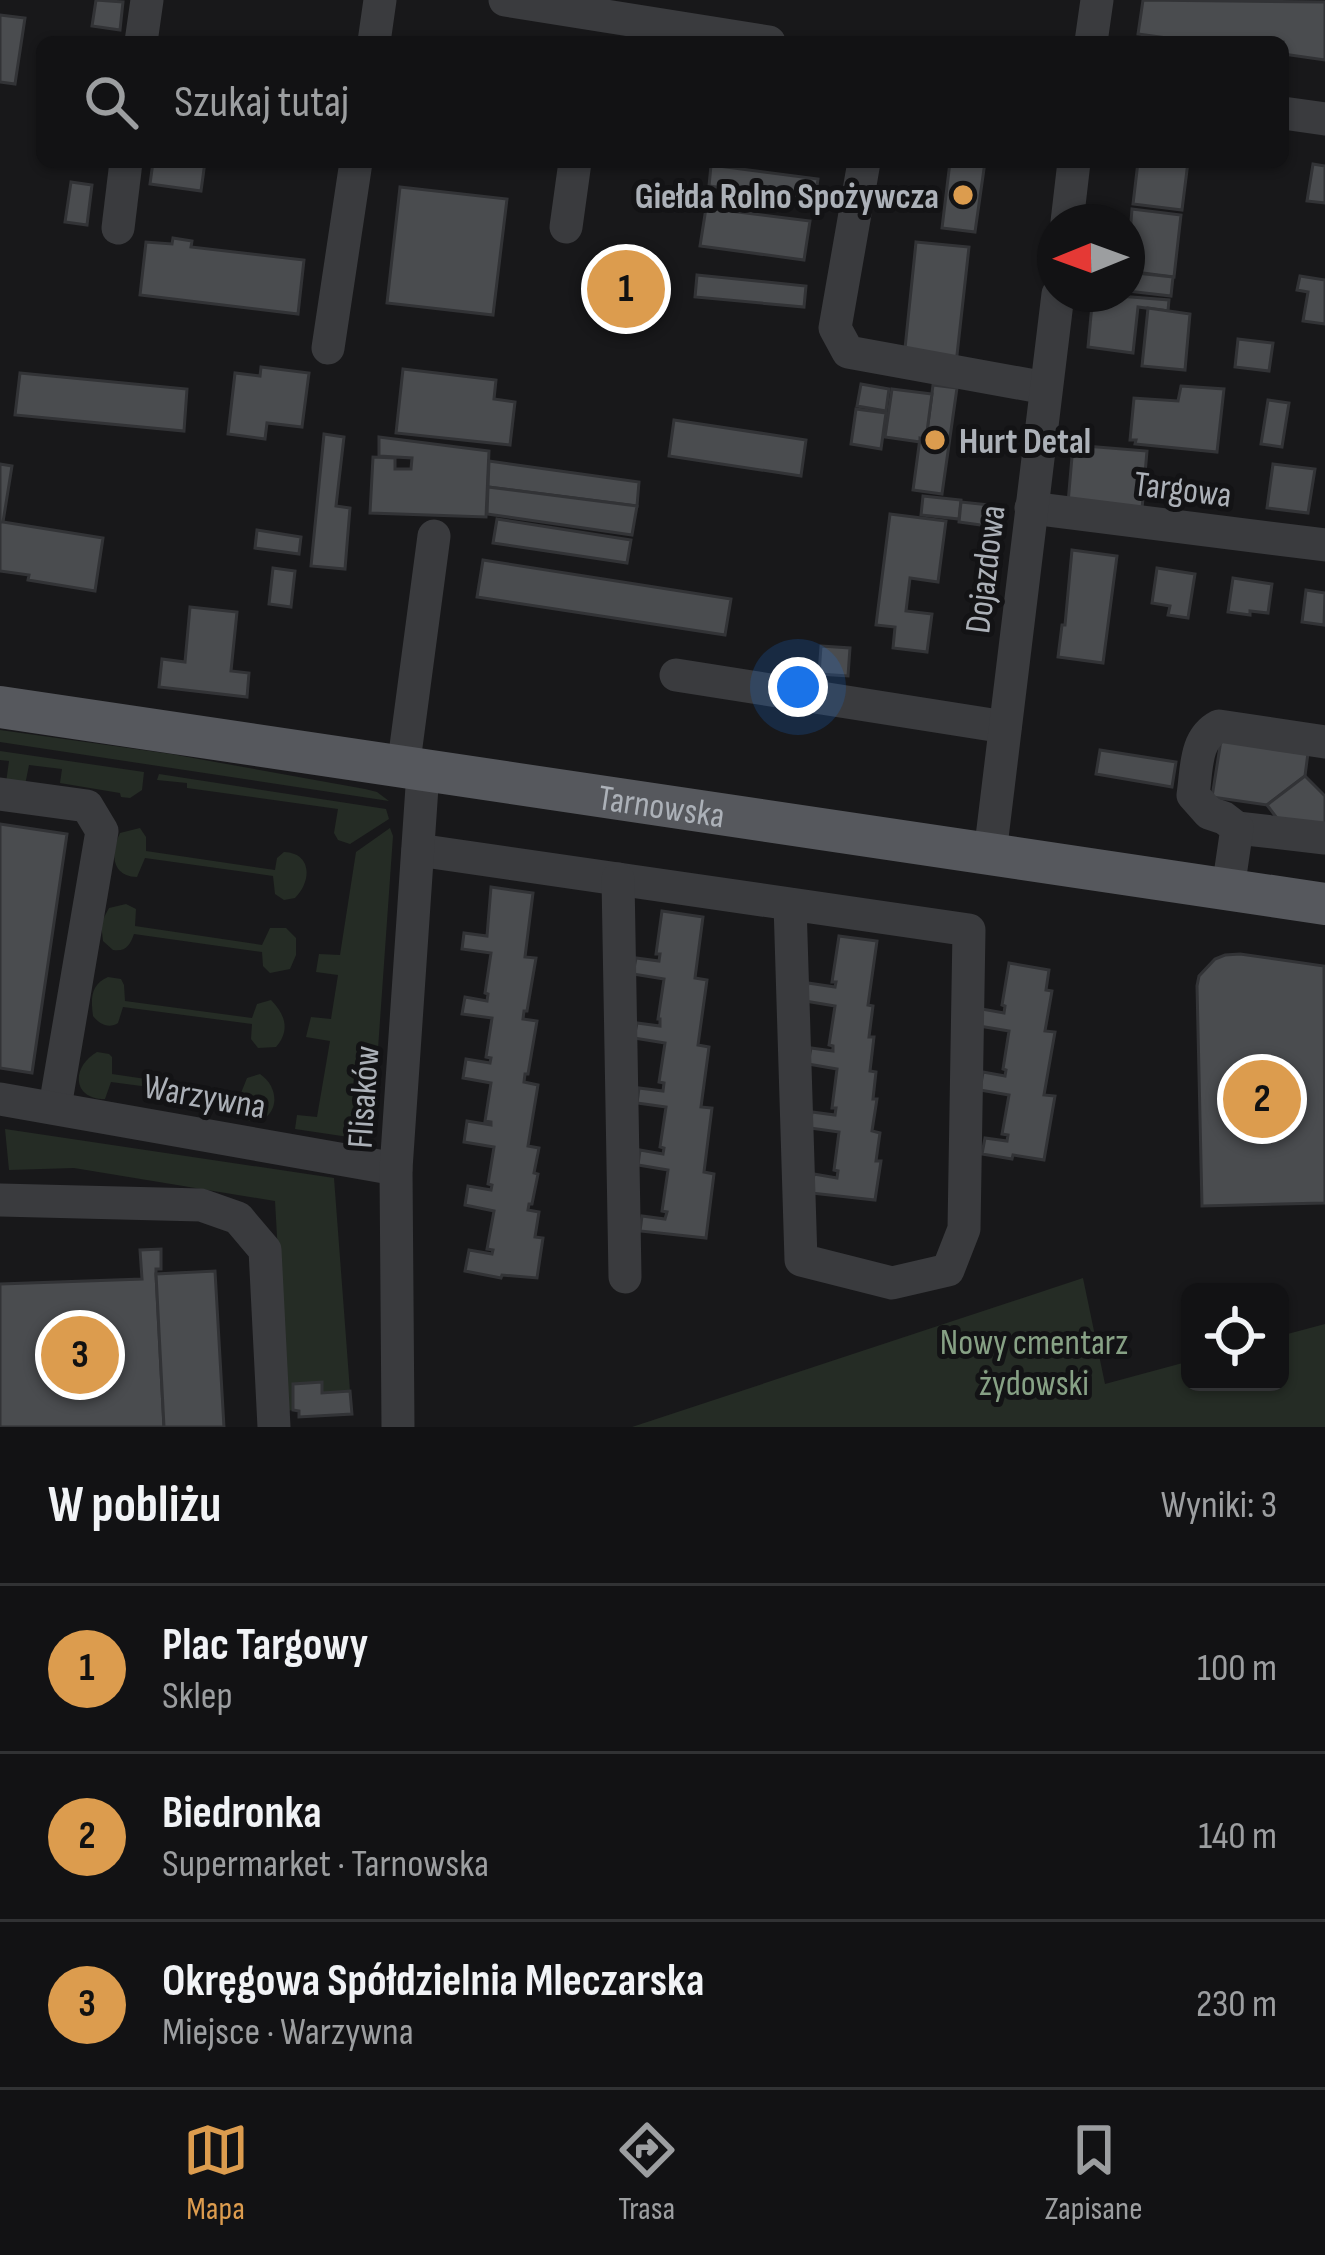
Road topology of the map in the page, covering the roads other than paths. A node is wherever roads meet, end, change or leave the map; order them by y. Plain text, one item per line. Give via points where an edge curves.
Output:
1 (147, 0) edge
2 (380, 0) edge
3 (505, 0) edge
4 (1096, 0) edge
5 (592, 28) edge
6 (142, 36) edge
7 (375, 36) edge
8 (693, 36) edge
9 (1091, 36) edge
10 (1289, 113) edge
11 (1325, 119) edge
12 (125, 168) edge
13 (355, 168) edge
14 (573, 168) edge
15 (863, 168) edge
16 (1073, 168) edge
17 (1069, 204) edge
18 (566, 227) dead end
19 (118, 228) dead end
20 (1056, 312) edge
21 (328, 348) dead end
22 (1046, 388) junction
23 (1030, 508) junction
24 (434, 536) dead end
25 (1325, 545) edge
26 (676, 675) dead end
27 (0, 707) edge
28 (1005, 728) junction
29 (1325, 742) edge
30 (413, 770) junction
31 (0, 794) edge
32 (1237, 828) junction
33 (1325, 838) edge
34 (418, 850) junction
35 (990, 854) junction
36 (618, 879) junction
37 (1228, 889) junction
38 (790, 904) junction
39 (1325, 904) edge
40 (0, 1100) edge
41 (55, 1107) junction
42 (396, 1169) junction
43 (0, 1199) edge
44 (625, 1277) dead end
45 (274, 1427) edge
46 (398, 1427) edge

1 - 6 street
2 - 7 street
3 - 5 street
4 - 9 street
5 - 8 street
10 - 11 street
12 - 19 street
13 - 21 street
14 - 18 street
15 - 22 street via 835,328 848,352
16 - 17 street
20 - 22 street, Dojazdowa
22 - 23 street, Dojazdowa
23 - 25 street, Targowa
23 - 28 street, Dojazdowa
24 - 30 street, Flisaków
26 - 28 street
27 - 30 main road, Tarnowska
28 - 35 street, Dojazdowa
29 - 32 street via 1219,726 1207,732 1193,795
30 - 34 street, Flisaków
30 - 35 main road, Tarnowska
31 - 41 street via 87,806 102,831
32 - 33 street
32 - 37 street
34 - 36 street
34 - 42 street, Flisaków
35 - 37 main road, Tarnowska
36 - 38 street
36 - 44 street
37 - 39 main road, Tarnowska
38 - 38 street via 969,930 964,1228 948,1270 892,1283 801,1260
40 - 41 street, Warzywna
41 - 42 street, Warzywna
42 - 46 street, Flisaków
43 - 45 street via 201,1205 238,1218 265,1250

